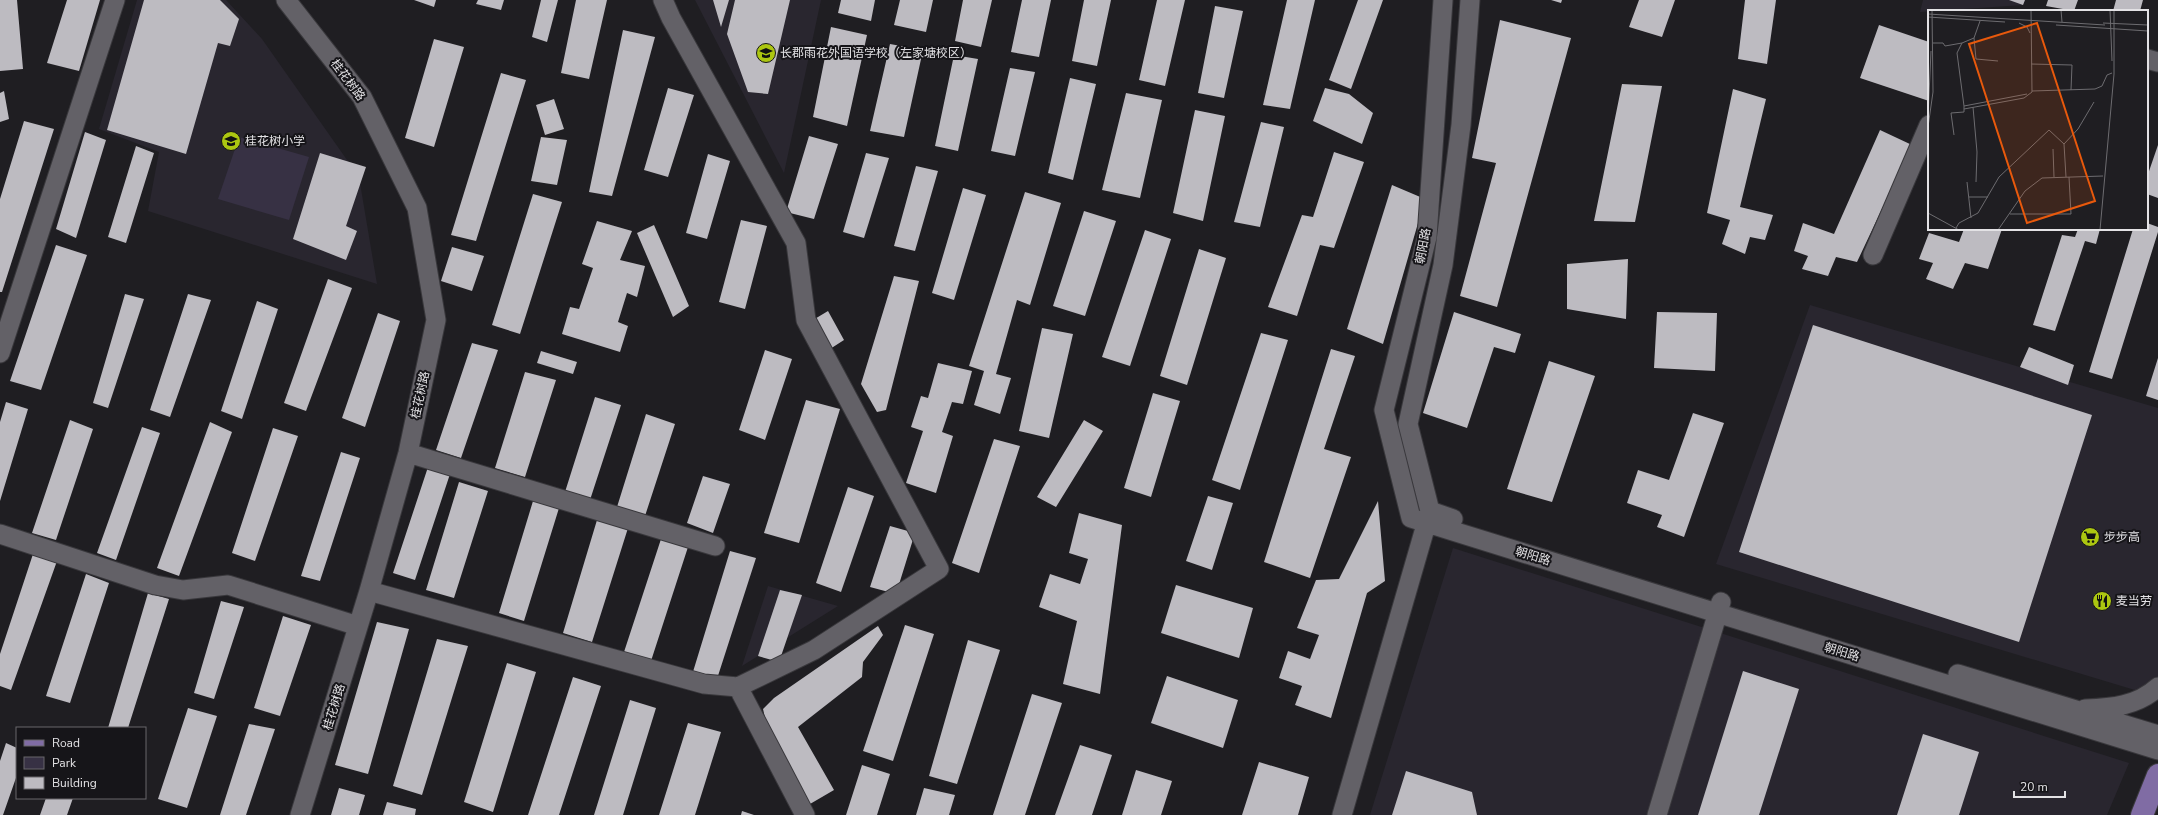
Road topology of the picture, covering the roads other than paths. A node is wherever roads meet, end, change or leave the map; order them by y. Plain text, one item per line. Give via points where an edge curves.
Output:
1 (115, 0) edge
2 (286, 0) edge
3 (663, 0) edge
4 (1443, 0) edge
5 (1470, 0) edge
6 (2148, 59) edge
7 (2158, 62) edge
8 (1928, 127) edge
9 (1873, 255) dead end
10 (0, 353) edge
11 (408, 453) junction
12 (1428, 517) junction
13 (0, 534) edge
14 (715, 546) dead end
15 (369, 591) junction
16 (1720, 608) junction
17 (358, 626) junction
18 (738, 687) junction
19 (2158, 687) edge
20 (2068, 708) junction
21 (2158, 735) edge
22 (2158, 750) edge
23 (2158, 775) edge
24 (300, 815) edge
25 (805, 815) edge
26 (1342, 815) edge
27 (1657, 815) edge
28 (2142, 815) edge

1 - 10 street
2 - 11 street, 桂花树路 via 362,97 417,208 436,320
3 - 18 street via 796,243 806,320 939,569 814,650
4 - 12 street, 朝阳路 via 1427,237 1384,410 1411,518
5 - 12 street, 朝阳路 via 1460,125 1443,265 1408,424
6 - 7 street
8 - 9 street
11 - 14 street
11 - 15 street, 桂花树路
12 - 16 street, 朝阳路
12 - 26 street
13 - 17 street via 155,585 183,590 228,585
15 - 17 street, 桂花树路
15 - 18 street via 704,684
16 - 20 street, 朝阳路
16 - 22 street, 朝阳路
16 - 27 street
17 - 24 street, 桂花树路
18 - 25 street
19 - 20 street via 2146,698 2122,706
20 - 21 street, 朝阳路
23 - 28 main road

